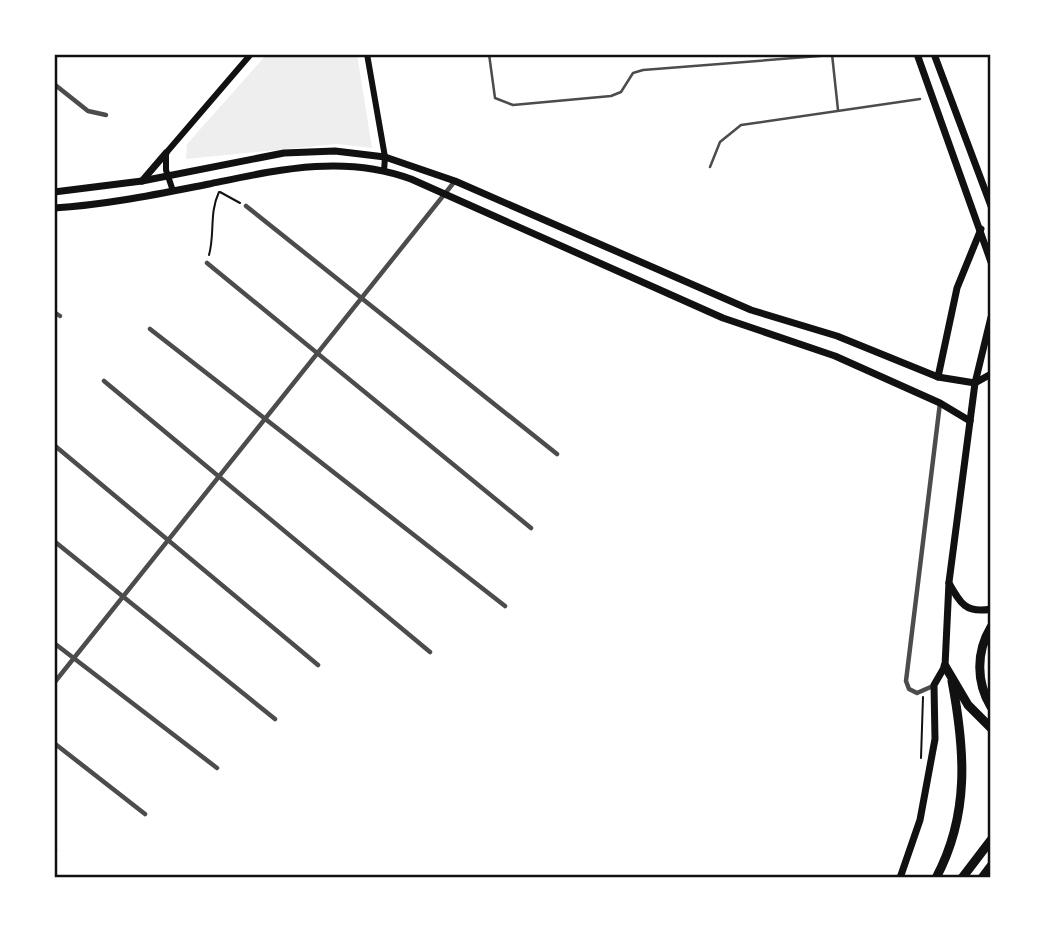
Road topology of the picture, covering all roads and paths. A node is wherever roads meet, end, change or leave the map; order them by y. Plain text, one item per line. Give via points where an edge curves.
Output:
1 (251, 54) edge
2 (367, 54) edge
3 (489, 54) edge
4 (917, 54) edge
5 (934, 54) edge
6 (832, 55) edge
7 (54, 83) edge
8 (920, 99) dead end
9 (952, 104) junction
10 (937, 109) junction
11 (838, 110) junction
12 (106, 115) dead end
13 (166, 153) junction
14 (385, 157) junction
15 (710, 167) dead end
16 (384, 171) junction
17 (167, 176) junction
18 (225, 180) junction
19 (142, 181) junction
20 (455, 181) junction
21 (173, 191) junction
22 (54, 192) edge
23 (219, 192) junction
24 (446, 195) junction
25 (246, 206) joint
26 (991, 206) edge
27 (54, 208) edge
28 (981, 229) junction
29 (991, 262) edge
30 (207, 263) joint
31 (363, 298) junction
32 (54, 312) edge
33 (60, 316) dead end
34 (991, 317) edge
35 (150, 329) dead end
36 (316, 354) junction
37 (991, 374) edge
38 (938, 377) junction
39 (103, 381) dead end
40 (975, 383) junction
41 (940, 403) junction
42 (264, 419) junction
43 (970, 421) junction
44 (54, 445) edge
45 (557, 454) dead end
46 (219, 478) junction
47 (531, 528) dead end
48 (170, 540) junction
49 (54, 541) edge
50 (949, 582) junction
51 (122, 598) junction
52 (505, 606) dead end
53 (991, 609) edge
54 (991, 627) edge
55 (54, 643) edge
56 (430, 652) dead end
57 (74, 659) junction
58 (318, 665) dead end
59 (945, 666) junction
60 (952, 681) junction
61 (54, 683) edge
62 (934, 685) junction
63 (923, 691) junction
64 (991, 707) edge
65 (275, 719) dead end
66 (991, 728) edge
67 (54, 743) edge
68 (921, 762) dead end
69 (218, 768) dead end
70 (145, 814) dead end
71 (991, 840) edge
72 (900, 878) edge
73 (936, 878) edge
74 (962, 878) edge

1 - 13 main road
2 - 14 main road
3 - 6 lane via 495,98 513,105 611,96 621,92 633,73 643,70
4 - 10 main road
5 - 9 main road
6 - 11 lane
7 - 12 street via 88,111
8 - 11 lane
9 - 10 main road
9 - 26 main road
10 - 28 main road
11 - 15 lane via 741,125 720,142
13 - 17 main road
13 - 19 main road
14 - 16 main road
14 - 17 main road via 335,151 284,153
14 - 20 main road
16 - 18 main road via 303,166
16 - 24 main road
17 - 19 main road
17 - 21 main road
18 - 21 main road
18 - 23 path
19 - 22 main road
20 - 24 street
20 - 38 main road via 719,298 837,336
21 - 27 main road
23 - 25 path
23 - 30 path
24 - 31 street
24 - 41 main road via 723,318 835,356
25 - 31 street
28 - 29 main road
28 - 38 main road via 957,288
30 - 36 street
31 - 36 street
31 - 45 street
32 - 33 street
34 - 40 main road
35 - 42 street
36 - 42 street
36 - 47 street
37 - 40 main road
38 - 40 main road
39 - 46 street
40 - 43 main road
41 - 43 main road
41 - 63 street via 906,681 913,692
42 - 46 street
42 - 52 street
43 - 50 main road
44 - 48 street
46 - 48 street
46 - 56 street
48 - 51 street
48 - 58 street
49 - 51 street
50 - 53 main road via 966,609
50 - 59 main road
51 - 57 street
51 - 65 street
54 - 64 highway via 980,662 982,688
55 - 57 street
57 - 61 street
57 - 69 street
59 - 60 highway
59 - 62 main road
60 - 66 highway
60 - 73 highway via 963,739 964,790 957,826
62 - 63 street
62 - 72 main road via 936,718 928,780
63 - 68 path
67 - 70 street
71 - 74 highway

